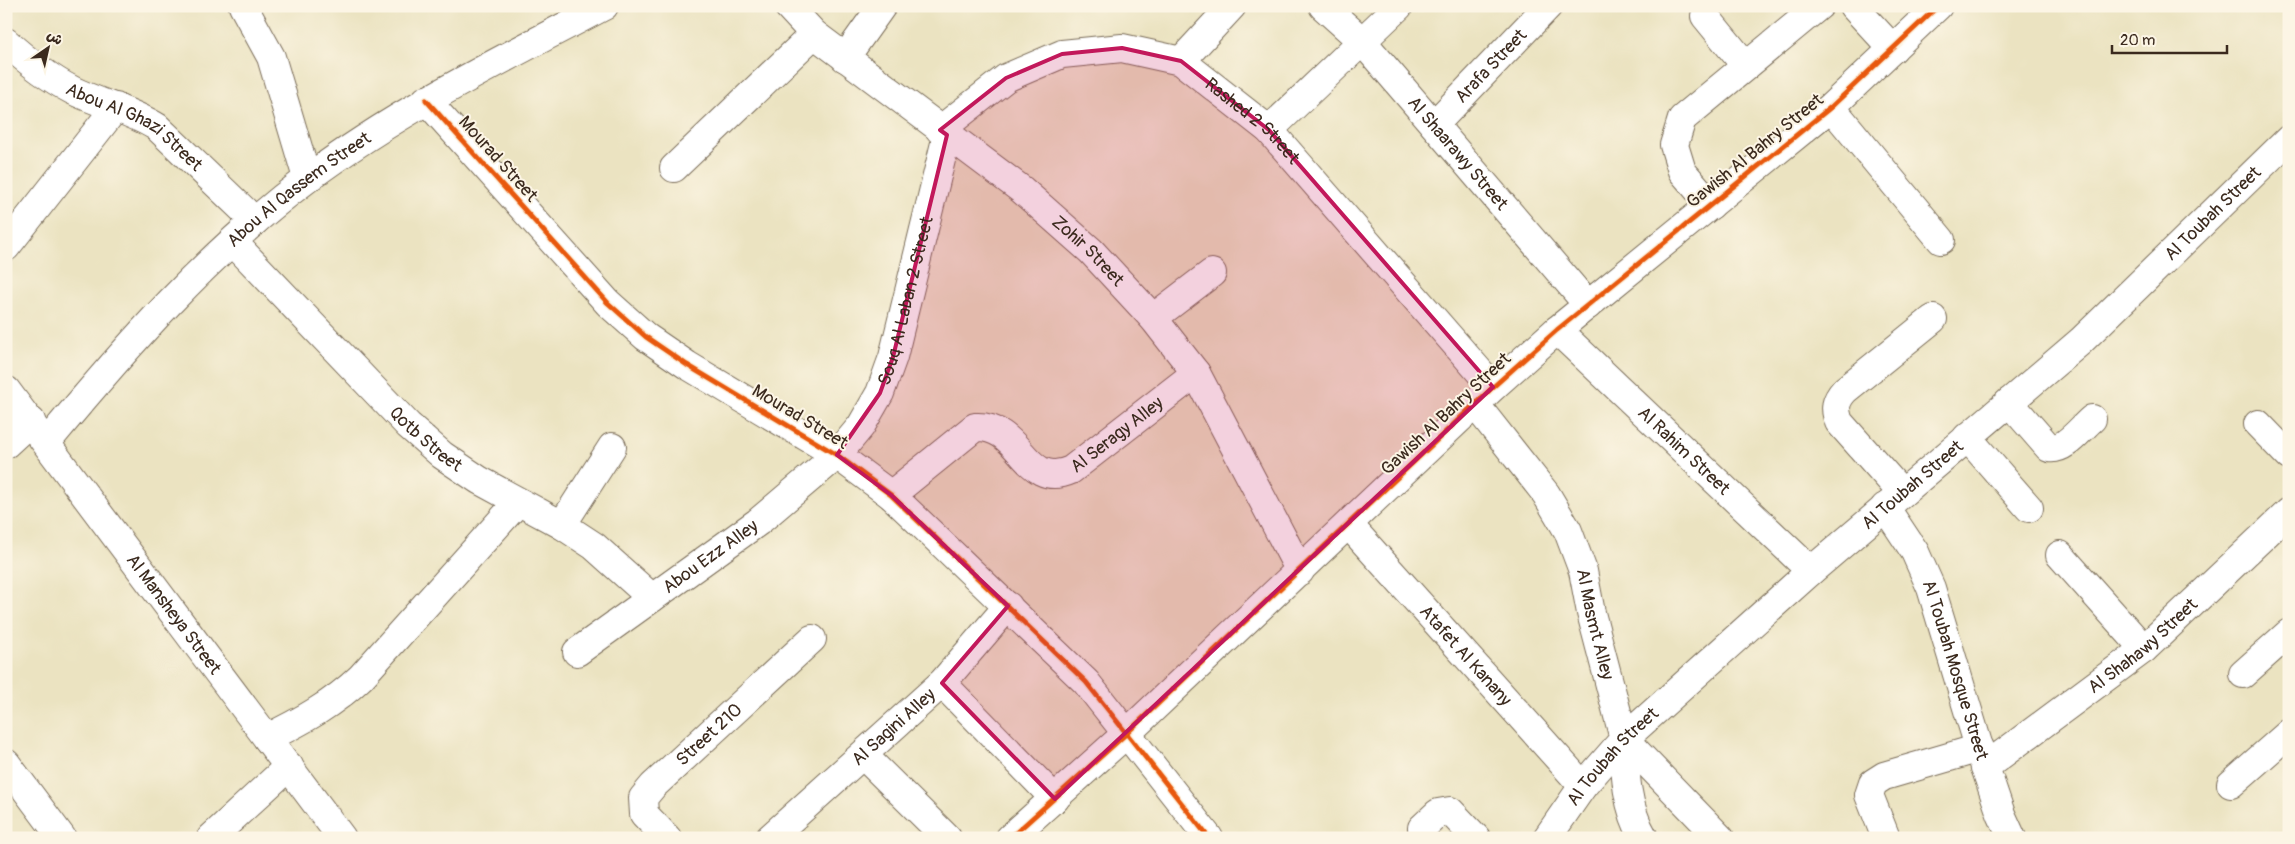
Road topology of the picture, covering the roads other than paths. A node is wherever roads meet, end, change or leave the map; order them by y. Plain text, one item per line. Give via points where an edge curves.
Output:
1 (243, 6) edge
2 (604, 6) edge
3 (788, 6) edge
4 (882, 6) edge
5 (1232, 6) edge
6 (1323, 6) edge
7 (1399, 6) edge
8 (1548, 6) edge
9 (1819, 6) edge
10 (1853, 6) edge
11 (1938, 6) edge
12 (1705, 16) dead end
13 (814, 34) junction
14 (1362, 41) junction
15 (6, 42) edge
16 (1892, 49) junction
17 (845, 58) junction
18 (1181, 61) junction
19 (1746, 66) junction
20 (426, 100) junction
21 (116, 106) junction
22 (1831, 107) junction
23 (1434, 125) junction
24 (1268, 130) junction
25 (944, 132) junction
26 (2289, 140) edge
27 (674, 168) dead end
28 (308, 178) junction
29 (1711, 205) junction
30 (255, 221) junction
31 (1941, 240) dead end
32 (233, 242) junction
33 (6, 247) edge
34 (1212, 273) dead end
35 (1588, 305) junction
36 (1153, 318) junction
37 (1933, 319) dead end
38 (1557, 330) junction
39 (1196, 373) junction
40 (6, 390) edge
41 (1484, 396) junction
42 (2009, 402) junction
43 (2092, 419) dead end
44 (2258, 424) dead end
45 (39, 431) junction
46 (1967, 437) junction
47 (6, 444) edge
48 (612, 446) dead end
49 (837, 455) junction
50 (2289, 456) edge
51 (891, 495) junction
52 (1893, 500) junction
53 (518, 502) junction
54 (2029, 508) dead end
55 (2289, 512) edge
56 (562, 525) junction
57 (1349, 525) junction
58 (2060, 555) dead end
59 (1300, 571) junction
60 (1811, 571) junction
61 (652, 598) junction
62 (1008, 606) junction
63 (2289, 633) edge
64 (812, 638) dead end
65 (2144, 649) junction
66 (577, 652) dead end
67 (2243, 674) dead end
68 (942, 683) junction
69 (2289, 733) edge
70 (1126, 734) junction
71 (267, 738) junction
72 (1624, 739) junction
73 (863, 755) junction
74 (1983, 758) junction
75 (289, 766) junction
76 (8, 768) edge
77 (2231, 784) dead end
78 (1583, 786) junction
79 (1054, 799) junction
80 (1422, 828) dead end
81 (62, 838) edge
82 (211, 838) edge
83 (342, 838) edge
84 (667, 838) edge
85 (770, 838) edge
86 (947, 838) edge
87 (1010, 838) edge
88 (1209, 838) edge
89 (1476, 838) edge
90 (1547, 838) edge
91 (1644, 838) edge
92 (1720, 838) edge
93 (1886, 838) edge
94 (2012, 838) edge

1 - 28 street via 271,57
2 - 20 street, Abou Al Qassem Street
3 - 13 street, Zohir Street
4 - 17 street
5 - 18 street
6 - 14 street, Al Shaarawy Street
7 - 14 street
8 - 23 street, Arafa Street
9 - 19 street
10 - 16 street
11 - 16 street, Gawish Al Bahry Street
12 - 19 street
13 - 17 street, Zohir Street
13 - 27 street
14 - 23 street, Al Shaarawy Street
14 - 24 street
15 - 21 street, Abou Al Ghazi Street via 34,67 73,90
16 - 22 street, Gawish Al Bahry Street
17 - 25 street, Zohir Street
18 - 24 street, Rashed 2 Street
18 - 25 street, Rashed 2 Street via 1122,48 1062,54 1006,78
19 - 29 street via 1682,119 1674,145 1682,171
20 - 28 street, Abou Al Qassem Street
20 - 49 street, Mourad Street via 608,304 646,337
21 - 30 street, Abou Al Ghazi Street via 157,127
21 - 33 street
22 - 29 street, Gawish Al Bahry Street
22 - 31 street
23 - 35 street, Al Shaarawy Street
24 - 41 street, Rashed 2 Street
25 - 36 street, Zohir Street via 1022,190 1084,245
25 - 49 street, Souq Al Laban 2 Street via 892,357 880,393 861,426
26 - 42 street, Al Toubah Street via 2081,340
28 - 30 street, Abou Al Qassem Street
29 - 35 street, Gawish Al Bahry Street
30 - 32 street, Abou Al Qassem Street
32 - 45 street, Abou Al Qassem Street via 172,299 104,374
32 - 53 street, Qotb Street via 408,425 442,455
34 - 36 street
35 - 38 street, Gawish Al Bahry Street
36 - 39 street, Zohir Street
37 - 52 street, Al Toubah Mosque Street via 1837,399 1835,411 1839,422
38 - 41 street, Gawish Al Bahry Street
38 - 60 street, Al Rahim Street
39 - 51 street, Al Seragy Alley via 1071,470 1059,475 1045,474 1034,466 1001,432 988,426 975,427
39 - 59 street, Zohir Street
40 - 45 street, Al Mansheya Street
41 - 57 street, Gawish Al Bahry Street
41 - 72 street, Al Masmt Alley via 1568,531 1583,571
42 - 43 street via 2048,448 2062,447
42 - 46 street, Al Toubah Street
44 - 50 street
45 - 47 street, Abou Al Qassem Street
45 - 71 street, Al Mansheya Street
46 - 52 street, Al Toubah Street
46 - 54 street
48 - 56 street
49 - 51 street, Mourad Street
49 - 61 street, Abou Ezz Alley via 758,522
51 - 62 street, Mourad Street
52 - 60 street, Al Toubah Street
52 - 74 street, Al Toubah Mosque Street via 1931,588
53 - 56 street, Qotb Street
53 - 71 street via 349,689 322,710
55 - 65 street, Al Shahawy Street
56 - 61 street, Qotb Street via 602,552
57 - 59 street, Gawish Al Bahry Street
57 - 78 street, Atafet Al Kanany
58 - 65 street
59 - 70 street, Gawish Al Bahry Street
60 - 72 street, Al Toubah Street
61 - 66 street, Abou Ezz Alley
62 - 68 street, Al Sagini Alley
62 - 70 street, Mourad Street via 1086,682
63 - 67 street
64 - 84 street, Street 210 via 643,798 644,814
65 - 74 street, Al Shahawy Street
68 - 73 street, Al Sagini Alley
68 - 79 street
69 - 77 street
70 - 79 street, Gawish Al Bahry Street
70 - 88 street, Mourad Street
71 - 75 street, Al Mansheya Street
72 - 78 street, Al Toubah Street
72 - 91 street via 1625,783 1637,826
72 - 92 street, Al Masmt Alley
73 - 85 street, Al Sagini Alley
73 - 86 street
74 - 93 street via 1884,776 1873,783 1869,795
74 - 94 street, Al Toubah Mosque Street
75 - 82 street
75 - 83 street, Al Mansheya Street
76 - 81 street
78 - 90 street, Al Toubah Street
79 - 87 street, Gawish Al Bahry Street
80 - 89 street via 1438,813 1450,811

